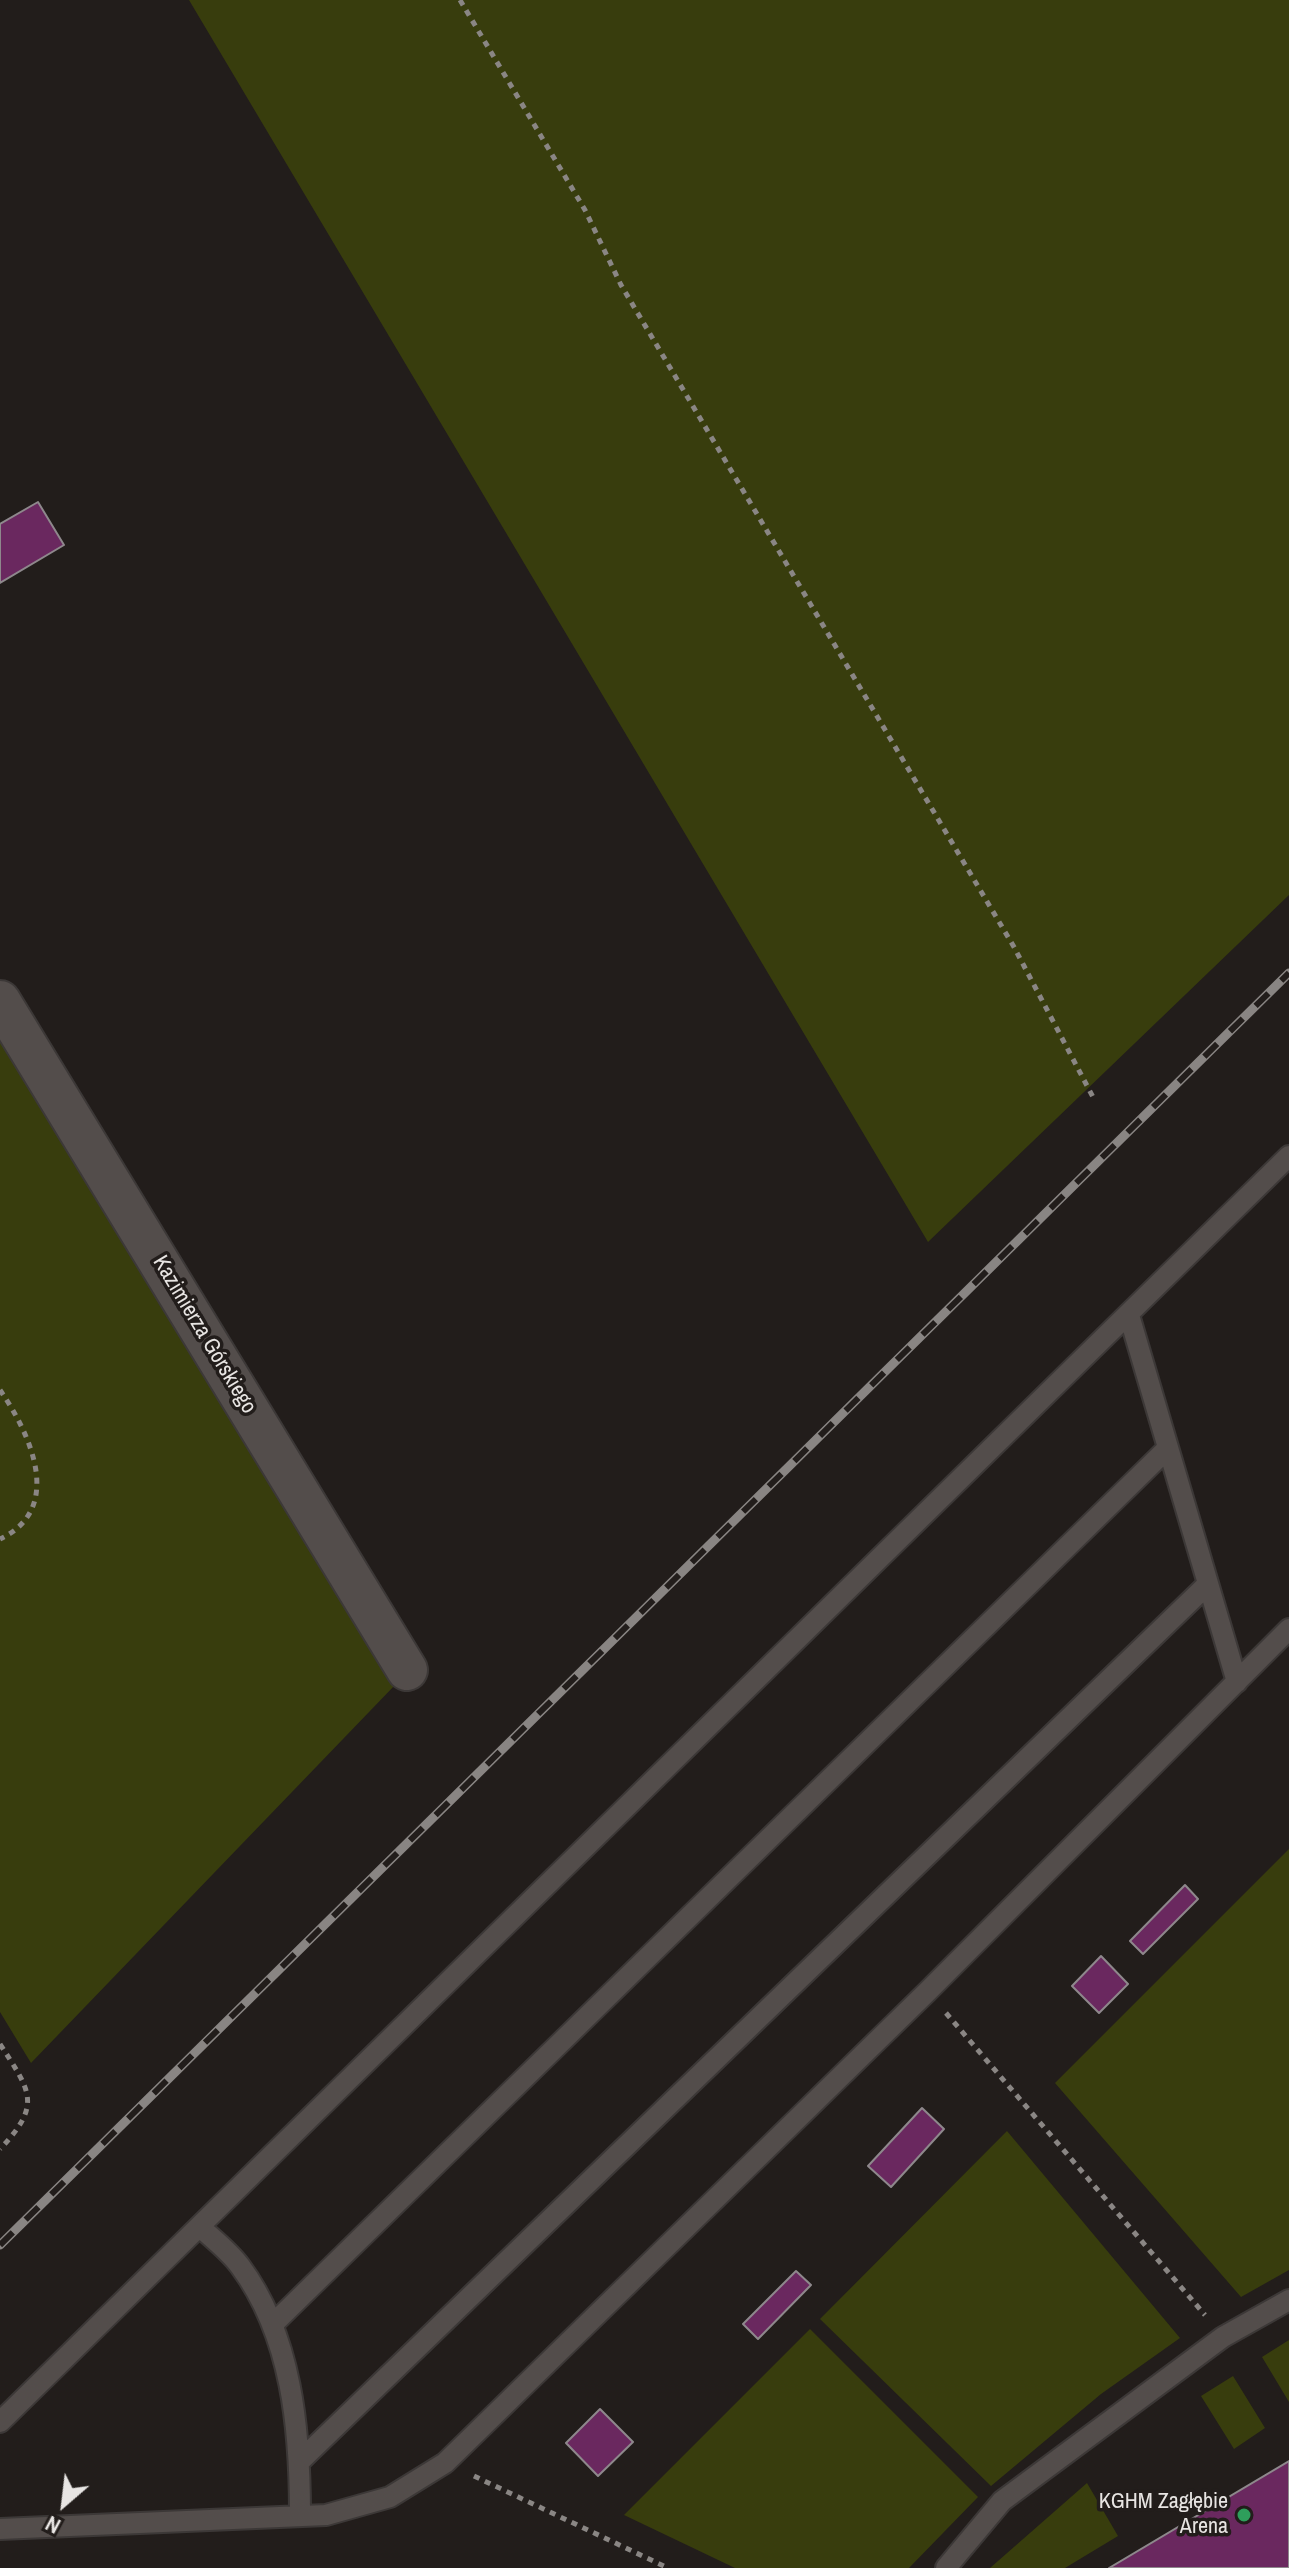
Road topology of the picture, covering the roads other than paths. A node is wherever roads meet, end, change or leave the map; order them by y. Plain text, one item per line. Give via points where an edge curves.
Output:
1 (0, 1001) edge
2 (1289, 1156) edge
3 (1129, 1315) junction
4 (1168, 1448) junction
5 (1208, 1584) junction
6 (1289, 1629) edge
7 (407, 1670) dead end
8 (1237, 1682) junction
9 (200, 2227) junction
10 (1289, 2300) edge
11 (273, 2324) junction
12 (0, 2422) edge
13 (300, 2461) junction
14 (300, 2514) junction
15 (0, 2529) edge
16 (946, 2568) edge

1 - 7 street, Kazimierza Górskiego
2 - 3 lane
3 - 4 lane
3 - 9 lane
4 - 5 lane
4 - 11 lane
5 - 8 lane
5 - 13 lane
6 - 8 lane
8 - 14 lane via 445,2463 390,2497 326,2515
9 - 11 lane via 239,2265
9 - 12 lane
10 - 16 lane via 1223,2337 1002,2501
11 - 13 lane via 292,2397
13 - 14 lane
14 - 15 lane

